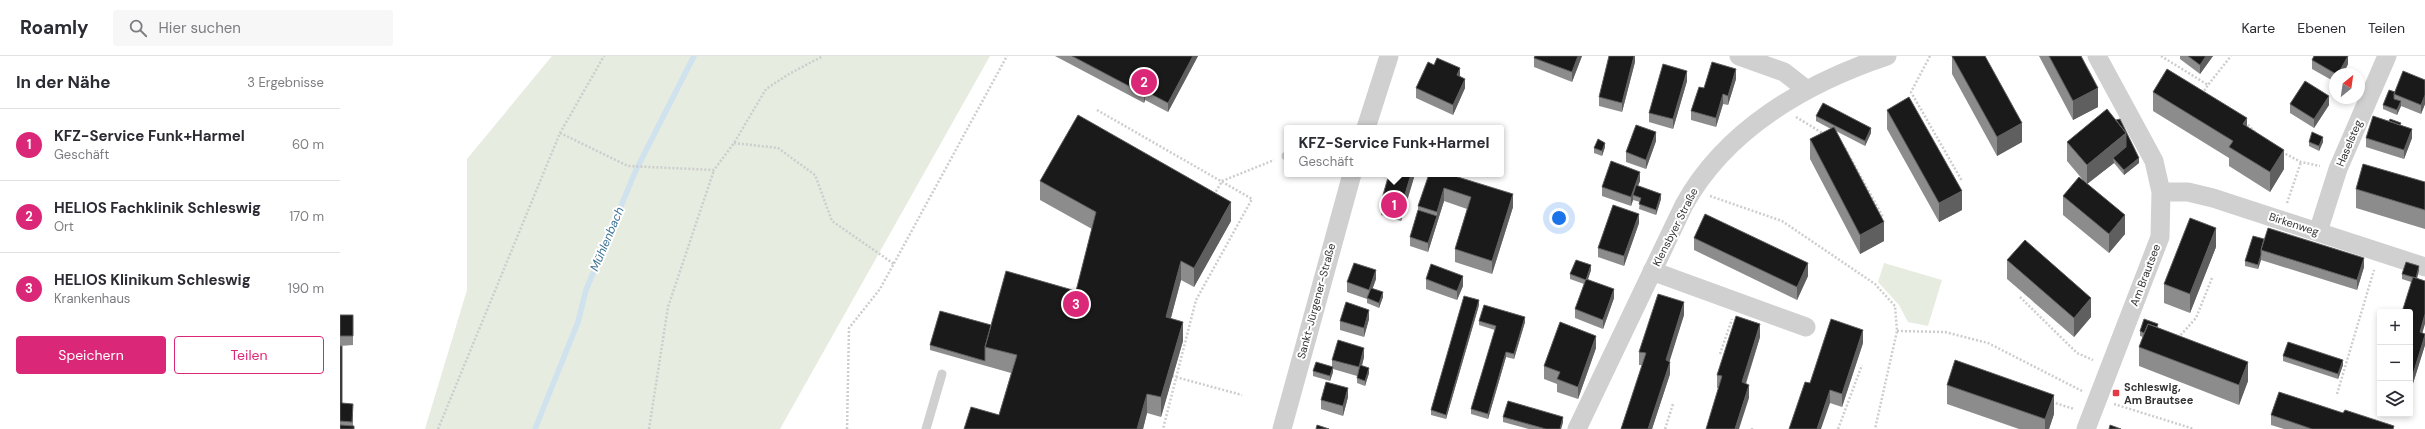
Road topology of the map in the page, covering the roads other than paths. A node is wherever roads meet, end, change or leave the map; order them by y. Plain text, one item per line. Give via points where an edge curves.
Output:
1 (1389, 56) edge
2 (1739, 56) edge
3 (1887, 56) edge
4 (2387, 56) edge
5 (2105, 59) edge
6 (1806, 90) junction
7 (1367, 125) edge
8 (1351, 177) edge
9 (2161, 192) junction
10 (2318, 232) junction
11 (2425, 267) edge
12 (1652, 272) junction
13 (1806, 327) dead end
14 (942, 374) dead end
15 (2092, 415) edge
16 (926, 429) edge
17 (1282, 429) edge
18 (1577, 429) edge

1 - 7 street
2 - 6 street via 1784,72
3 - 6 street, Klensbyer Straße
4 - 10 street, Haselsteg via 2338,169
5 - 9 street, Am Brautsee via 2154,161
6 - 12 street, Klensbyer Straße via 1766,114 1724,149 1692,190
8 - 17 street, Sankt-Jürgener-Straße
9 - 10 street, Birkenweg via 2188,192 2213,198
9 - 15 street, Am Brautsee via 2160,237
10 - 11 street, Birkenweg
12 - 13 street, Klensbyer Straße
12 - 18 street, Klensbyer Straße
14 - 16 lane

